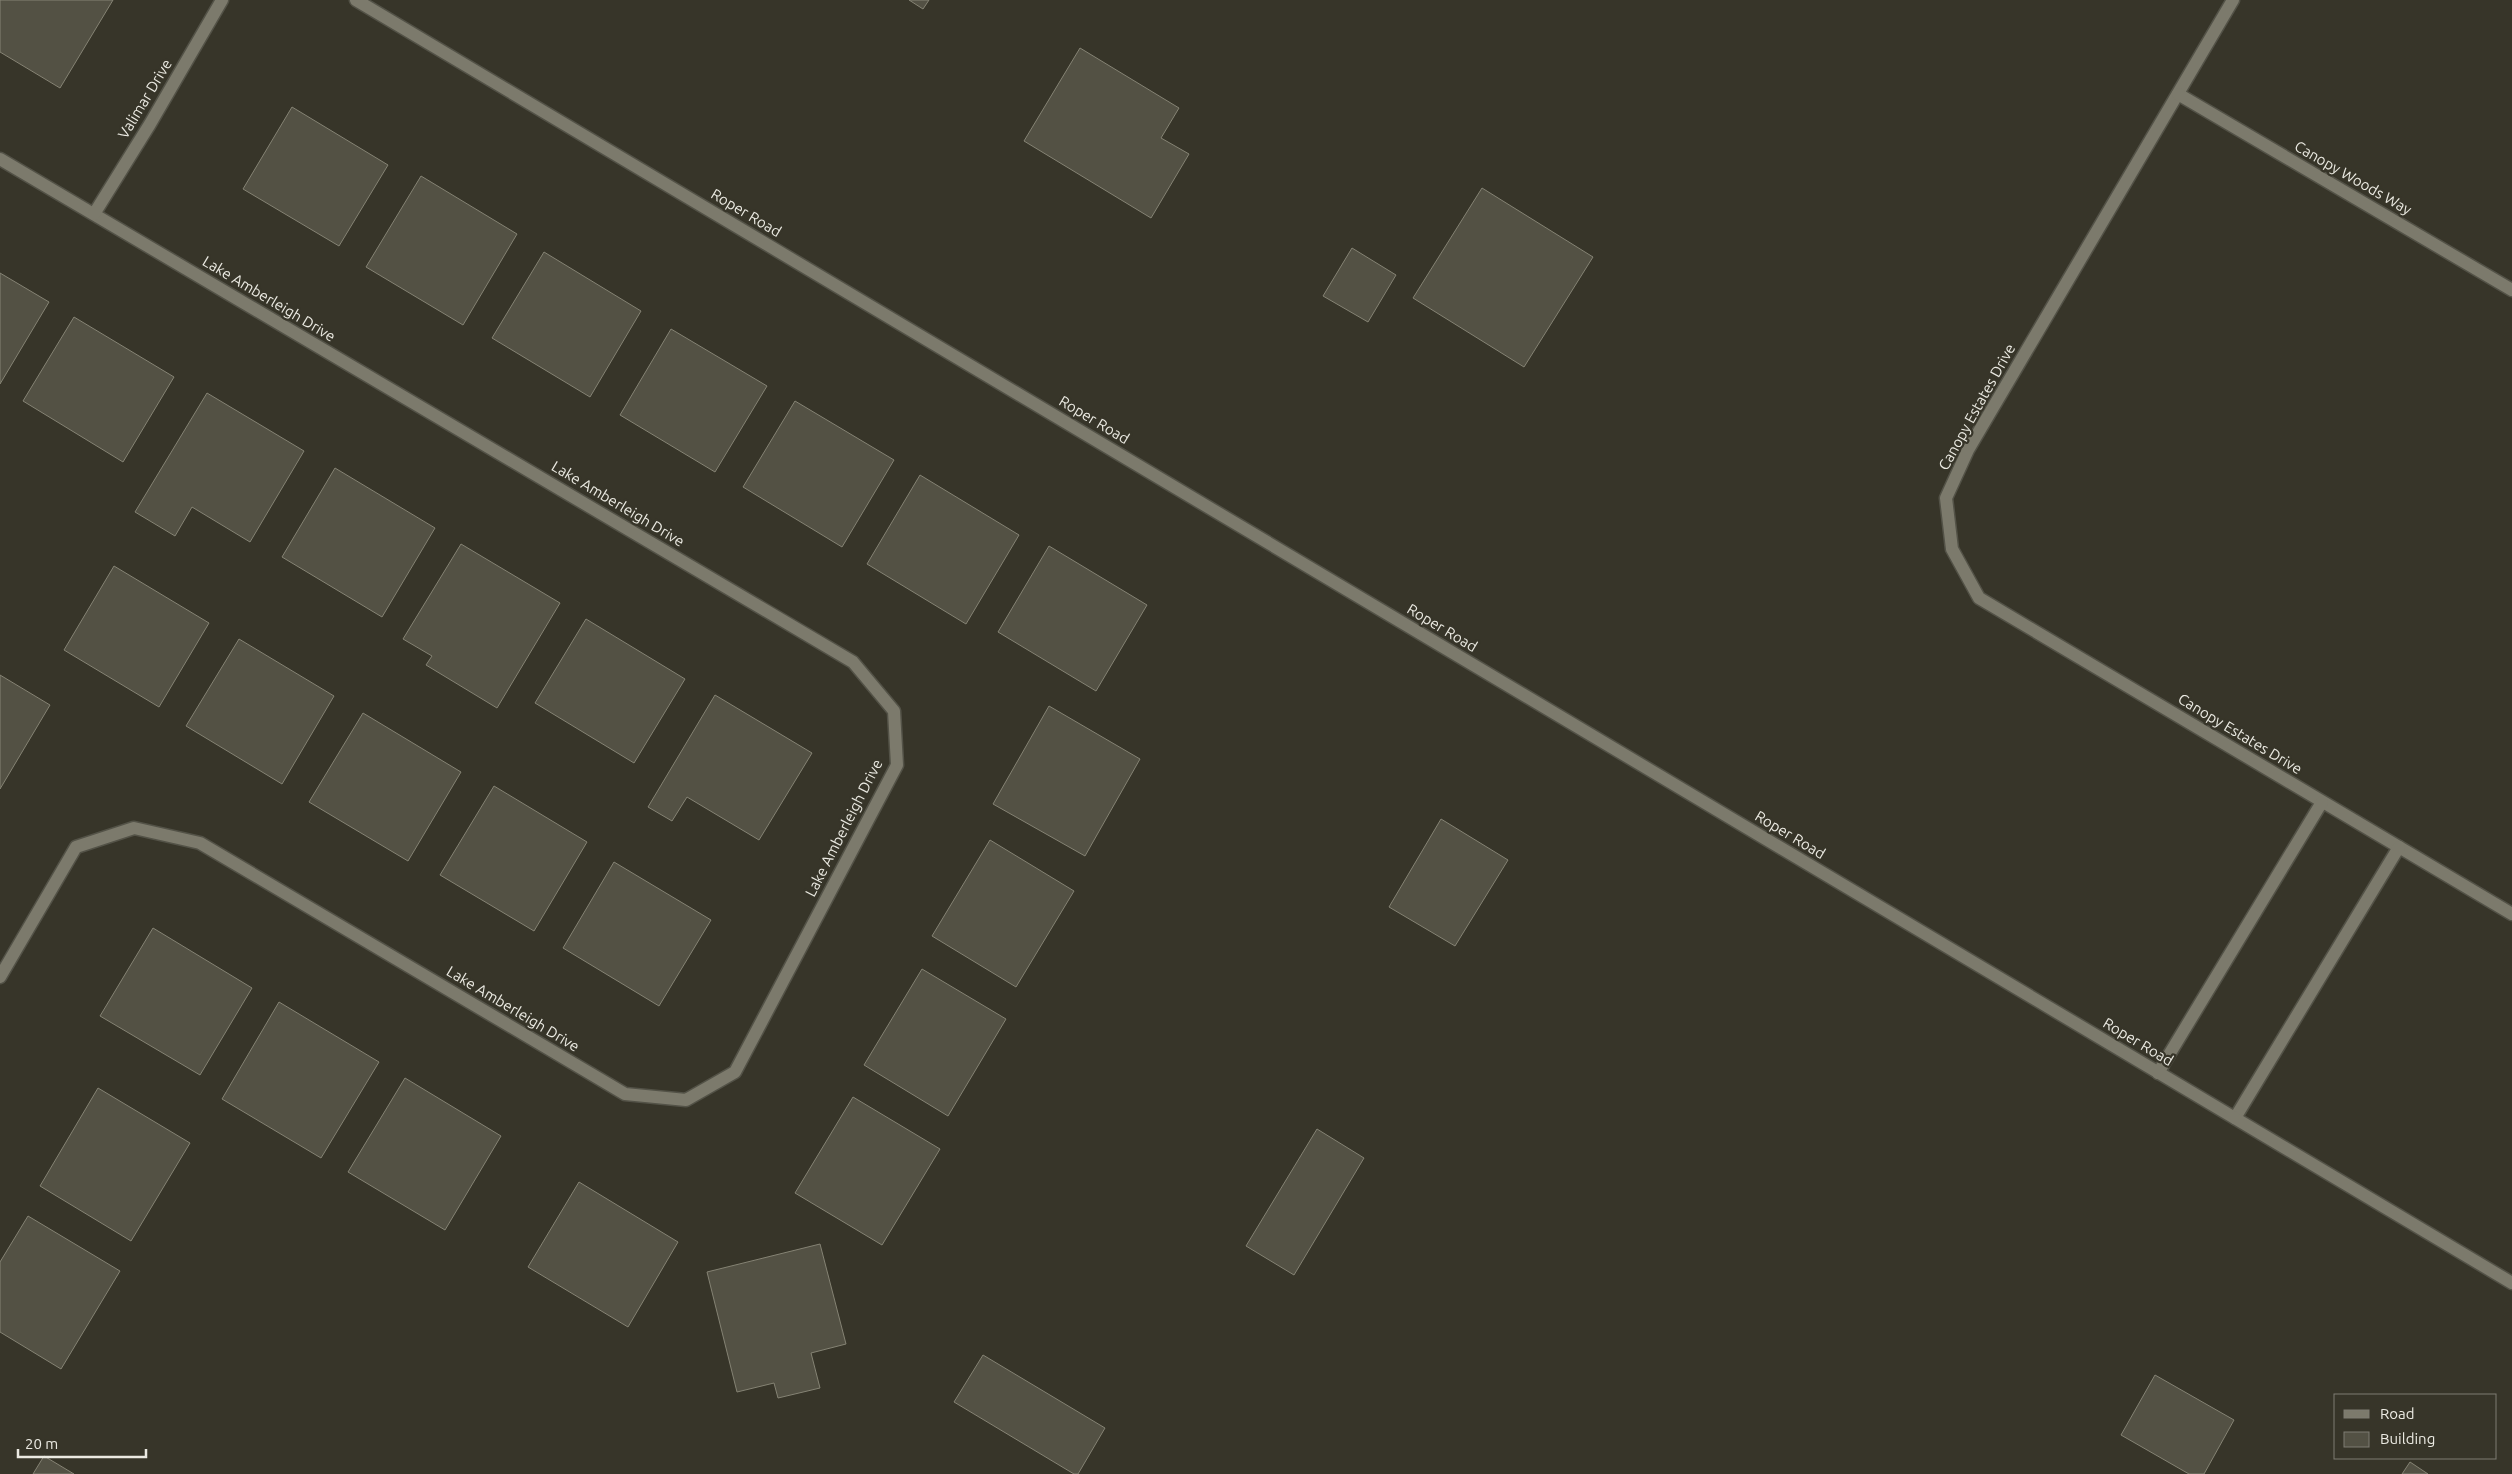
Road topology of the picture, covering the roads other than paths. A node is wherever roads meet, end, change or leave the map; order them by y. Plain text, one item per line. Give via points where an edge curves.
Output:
1 (222, 0) edge
2 (356, 0) edge
3 (2233, 0) edge
4 (2178, 94) junction
5 (0, 159) edge
6 (94, 214) junction
7 (2512, 290) edge
8 (2322, 802) junction
9 (2399, 847) junction
10 (2512, 914) edge
11 (0, 977) edge
12 (2158, 1073) junction
13 (2235, 1118) junction
14 (2512, 1283) edge

1 - 6 street, Valimar Drive
2 - 12 street, Roper Road
3 - 4 street, Canopy Estates Drive
4 - 7 street, Canopy Woods Way
4 - 8 street, Canopy Estates Drive via 1968,450 1946,498 1952,549 1979,598
5 - 6 street, Lake Amberleigh Drive
6 - 11 street, Lake Amberleigh Drive via 853,662 894,711 897,765 735,1072 686,1100 625,1094 200,843 134,828 76,846
8 - 9 street, Canopy Estates Drive
8 - 12 street
9 - 10 street, Canopy Estates Drive
9 - 13 street
12 - 13 street, Roper Road
13 - 14 street, Roper Road

